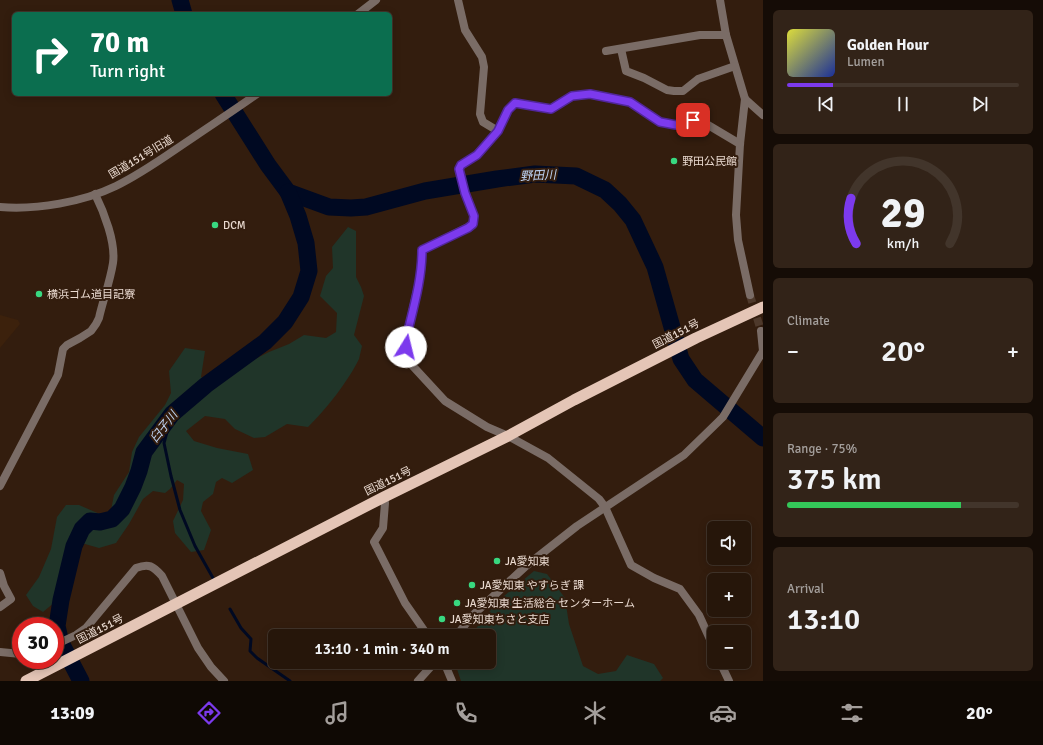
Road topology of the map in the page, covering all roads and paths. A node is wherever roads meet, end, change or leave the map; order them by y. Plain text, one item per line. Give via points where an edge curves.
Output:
1 (376, 0) edge
2 (458, 0) edge
3 (720, 0) edge
4 (361, 12) edge
5 (726, 35) junction
6 (621, 49) junction
7 (606, 51) dead end
8 (735, 66) junction
9 (254, 96) edge
10 (745, 99) junction
11 (763, 114) edge
12 (498, 131) junction
13 (740, 144) junction
14 (95, 194) junction
15 (0, 207) edge
16 (750, 295) tunnel mouth
17 (763, 307) edge
18 (761, 330) dead end
19 (508, 436) junction
20 (0, 486) edge
21 (384, 497) junction
22 (605, 507) junction
23 (0, 572) edge
24 (176, 604) junction
25 (0, 607) edge
26 (423, 629) edge
27 (462, 629) edge
28 (707, 633) edge
29 (64, 641) edge
30 (0, 652) edge
31 (12, 653) edge
32 (429, 669) edge
33 (447, 669) edge
34 (723, 669) edge
35 (26, 681) edge
36 (224, 681) edge
37 (418, 681) edge
38 (452, 681) edge
39 (729, 681) edge

1 - 4 street
2 - 12 street via 465,30 482,58 484,67 480,114 482,122
3 - 5 street
5 - 6 street via 700,35
5 - 8 street
6 - 7 street
6 - 8 street via 626,71 667,90 682,91 702,77
8 - 10 street
9 - 14 street, 国道151号旧道 via 148,168
10 - 11 street
10 - 13 street
12 - 13 street via 508,110 515,103 551,109 572,96 590,94 630,102 660,122 676,125 693,120 703,122
12 - 19 street via 477,155 459,169 474,216 473,224 422,250 420,278 406,339 405,355 445,401 487,427
13 - 16 street via 736,215 738,240
14 - 15 street, 国道151号旧道 via 47,206
14 - 20 street via 103,209 112,244 113,261 98,318 91,331 63,349 58,375
17 - 19 highway, 国道151号 via 696,338
18 - 22 street via 763,351 723,417 684,455
19 - 21 highway, 国道151号
19 - 22 street via 548,458 599,499
21 - 24 highway, 国道151号
21 - 26 street via 383,528 374,542 405,603
22 - 27 street via 526,566 473,615
22 - 28 street via 631,565 680,589 699,615
23 - 25 street via 11,599
24 - 29 street via 162,576 155,568 145,565 136,568 86,628
24 - 35 highway, 国道151号
24 - 36 street via 198,648
30 - 31 street
32 - 37 street
33 - 38 street
34 - 39 street

